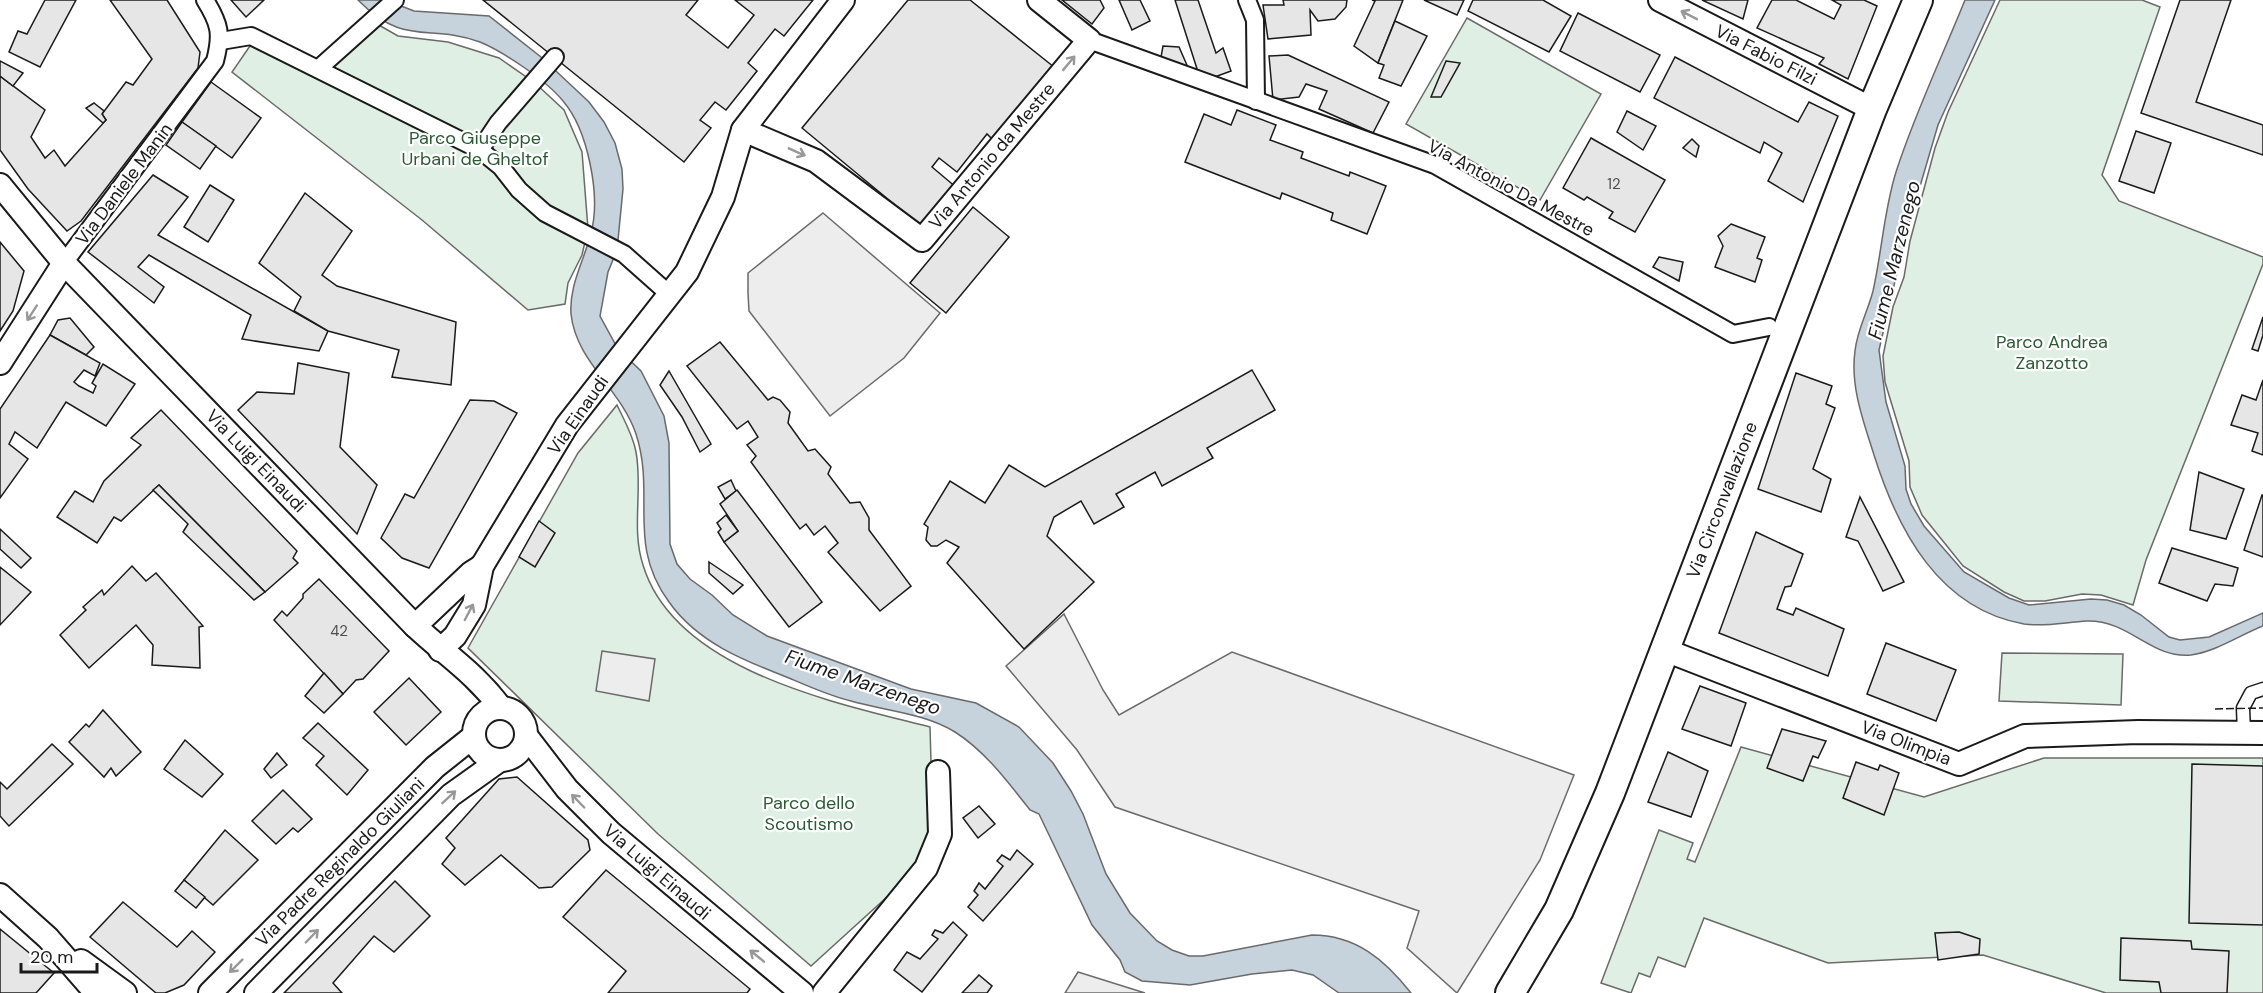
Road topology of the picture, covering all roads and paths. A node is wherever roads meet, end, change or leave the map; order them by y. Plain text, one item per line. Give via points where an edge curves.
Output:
1 (205, 0) edge
2 (395, 0) edge
3 (843, 0) edge
4 (1039, 0) edge
5 (1247, 0) edge
6 (1660, 0) edge
7 (1918, 0) edge
8 (1089, 40) junction
9 (221, 41) junction
10 (555, 57) dead end
11 (318, 69) junction
12 (1256, 101) junction
13 (1872, 109) junction
14 (743, 130) junction
15 (480, 150) junction
16 (0, 185) edge
17 (64, 263) junction
18 (669, 294) junction
19 (1769, 327) dead end
20 (0, 363) edge
21 (482, 566) junction
22 (415, 626) junction
23 (1665, 650) junction
24 (444, 654) junction
25 (2263, 689) edge
26 (501, 708) junction
27 (476, 728) junction
28 (2253, 733) edge
29 (526, 737) junction
30 (500, 760) junction
31 (939, 772) dead end
32 (0, 895) edge
33 (48, 938) junction
34 (798, 992) edge
35 (96, 993) edge
36 (125, 993) edge
37 (210, 993) edge
38 (256, 993) edge
39 (824, 993) edge
40 (1510, 993) edge

1 - 9 street via 218,21
2 - 11 street
3 - 14 street
4 - 8 street
5 - 12 street via 1255,21
13 -> 6 street, Via Fabio Filzi
7 - 13 street, Via Circonvallazione
8 - 12 street, Via Antonio Da Mestre
14 -> 8 street, Via Antonio da Mestre via 816,161 922,240
9 - 11 street via 251,36
9 - 17 street, Via Daniele Manin via 203,81
10 - 15 street
11 - 15 street
12 - 19 street, Via Antonio Da Mestre via 1435,165 1733,334
13 - 23 street, Via Circonvallazione
14 - 18 street, Via Einaudi via 723,197 687,272
15 - 18 street via 545,213 624,254
16 - 17 street, Via Luigi Einaudi
17 -> 20 street, Via Daniele Manin
17 - 22 street, Via Luigi Einaudi
18 - 21 street, Via Einaudi via 579,408
21 - 22 street
24 -> 21 street via 474,605
22 - 24 street, Via Luigi Einaudi
23 - 28 street, Via Olimpia via 1959,764 2025,736
23 - 40 street, Via Circonvallazione via 1575,876
24 - 26 street, Via Luigi Einaudi via 479,680
24 - 27 street, Via Luigi Einaudi via 452,672 476,699
25 - 28 lane via 2251,693 2243,708
26 - 27 street via 488,710
26 - 29 street via 518,714
27 - 30 street via 480,750
27 -> 37 street, Via Padre Reginaldo Giuliani
29 - 30 street via 518,754
34 -> 29 street, Via Luigi Einaudi via 610,833 567,789
38 -> 30 street, Via Padre Reginaldo Giuliani via 451,795
31 - 39 street via 940,834 926,868
32 - 33 street
33 - 35 street
33 - 36 street

